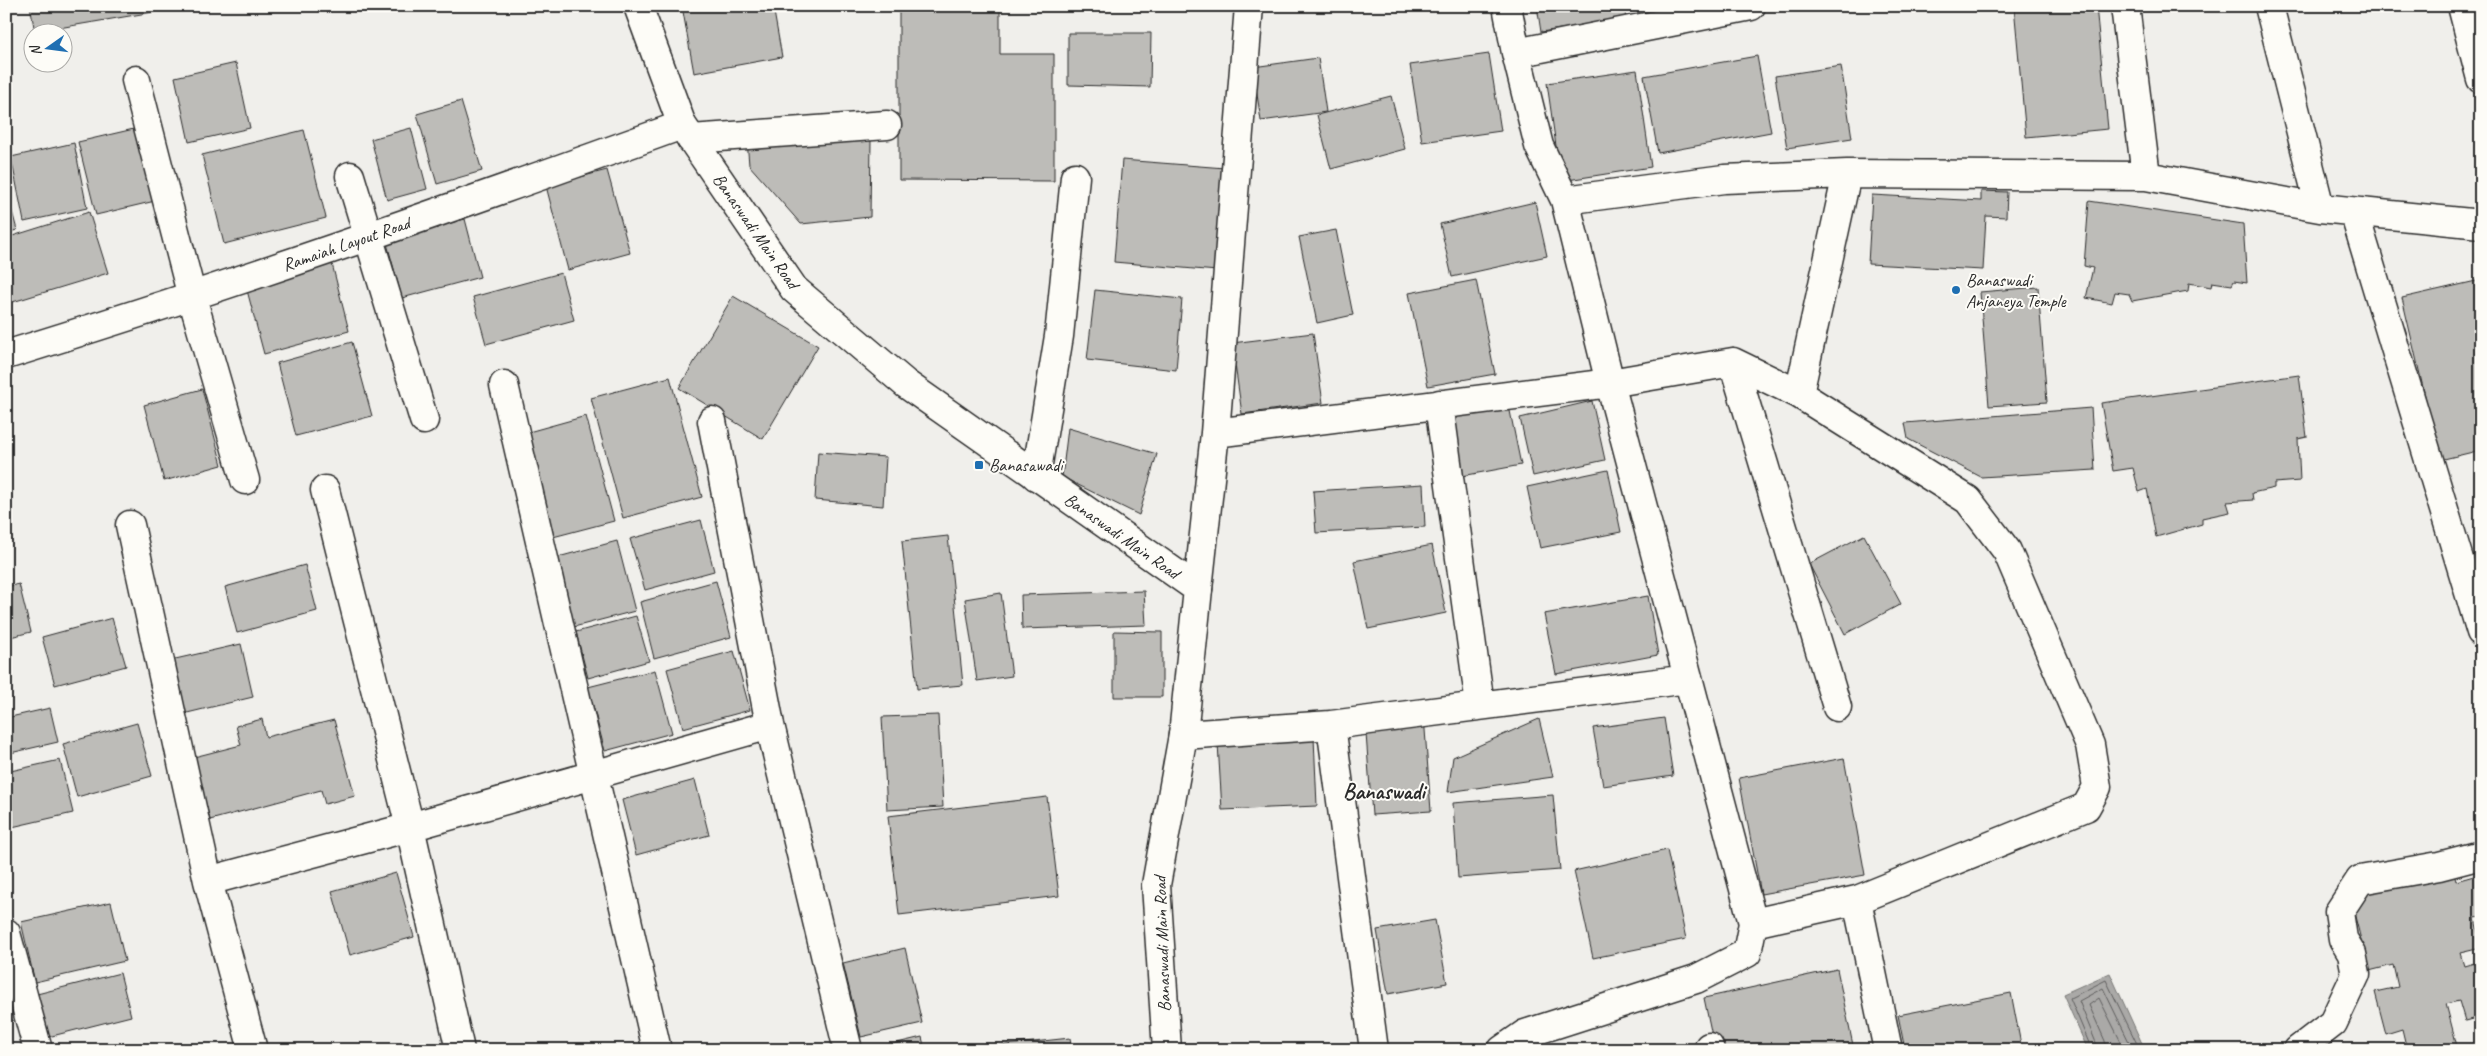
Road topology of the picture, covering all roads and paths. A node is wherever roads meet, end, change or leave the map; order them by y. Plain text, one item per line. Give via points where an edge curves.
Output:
1 (638, 6) edge
2 (1249, 6) edge
3 (1507, 6) edge
4 (1751, 6) edge
5 (2125, 6) edge
6 (2269, 6) edge
7 (2462, 6) edge
8 (1516, 53) junction
9 (2481, 79) edge
10 (136, 80) dead end
11 (886, 125) dead end
12 (687, 132) junction
13 (1847, 174) junction
14 (350, 176) dead end
15 (2146, 176) junction
16 (1075, 177) dead end
17 (1565, 200) junction
18 (2320, 208) junction
19 (2354, 212) junction
20 (2481, 224) edge
21 (367, 237) junction
22 (192, 296) junction
23 (6, 355) edge
24 (1733, 362) junction
25 (1610, 383) junction
26 (504, 385) dead end
27 (1799, 394) junction
28 (1439, 404) junction
29 (424, 420) dead end
30 (712, 421) dead end
31 (1215, 434) junction
32 (1036, 476) junction
33 (245, 480) dead end
34 (325, 490) dead end
35 (130, 525) dead end
36 (1198, 589) junction
37 (2481, 632) edge
38 (1688, 678) junction
39 (1480, 705) junction
40 (1837, 708) dead end
41 (770, 725) junction
42 (1331, 725) junction
43 (1183, 735) junction
44 (593, 774) junction
45 (410, 827) junction
46 (2481, 855) edge
47 (208, 881) junction
48 (1857, 900) junction
49 (1753, 923) junction
50 (6, 933) edge
51 (38, 1050) edge
52 (253, 1050) edge
53 (460, 1050) edge
54 (657, 1050) edge
55 (848, 1050) edge
56 (1167, 1050) edge
57 (1374, 1050) edge
58 (1502, 1050) edge
59 (1888, 1050) edge
60 (2298, 1050) edge

1 - 12 street, Banaswadi Main Road
2 - 31 street
3 - 8 street
4 - 8 street
5 - 15 street
6 - 18 street
7 - 9 street
8 - 17 street via 1539,146
10 - 22 street
11 - 12 street, Ramaiah Layout Road
12 - 21 street, Ramaiah Layout Road
12 - 32 street, Banaswadi Main Road via 794,289 906,384
13 - 15 street
13 - 17 street via 1724,179
13 - 27 street
14 - 21 street
15 - 18 street
16 - 32 street via 1059,336
17 - 25 street
18 - 19 street
19 - 20 street
19 - 37 street
21 - 22 street, Ramaiah Layout Road
21 - 29 street
22 - 23 street, Ramaiah Layout Road
22 - 33 street
24 - 25 street
24 - 27 street
24 - 40 street
25 - 28 street
25 - 38 street
26 - 44 street
27 - 48 street via 1968,500 2007,551 2090,745 2097,787 2086,807
28 - 31 street
28 - 39 street
30 - 41 street
31 - 36 street
32 - 36 street, Banaswadi Main Road
34 - 45 street
35 - 47 street
36 - 43 street, Banaswadi Main Road
38 - 39 street
38 - 49 street
39 - 42 street
41 - 44 street
41 - 55 street
42 - 43 street
42 - 57 street
43 - 56 street, Banaswadi Main Road via 1156,885
44 - 45 street
44 - 54 street
45 - 47 street
45 - 53 street
46 - 60 street via 2360,880 2339,912 2343,939 2352,954 2356,974 2333,1023
47 - 52 street
48 - 49 street
48 - 59 street
49 - 58 street via 1747,953 1704,974 1525,1034
50 - 51 street

